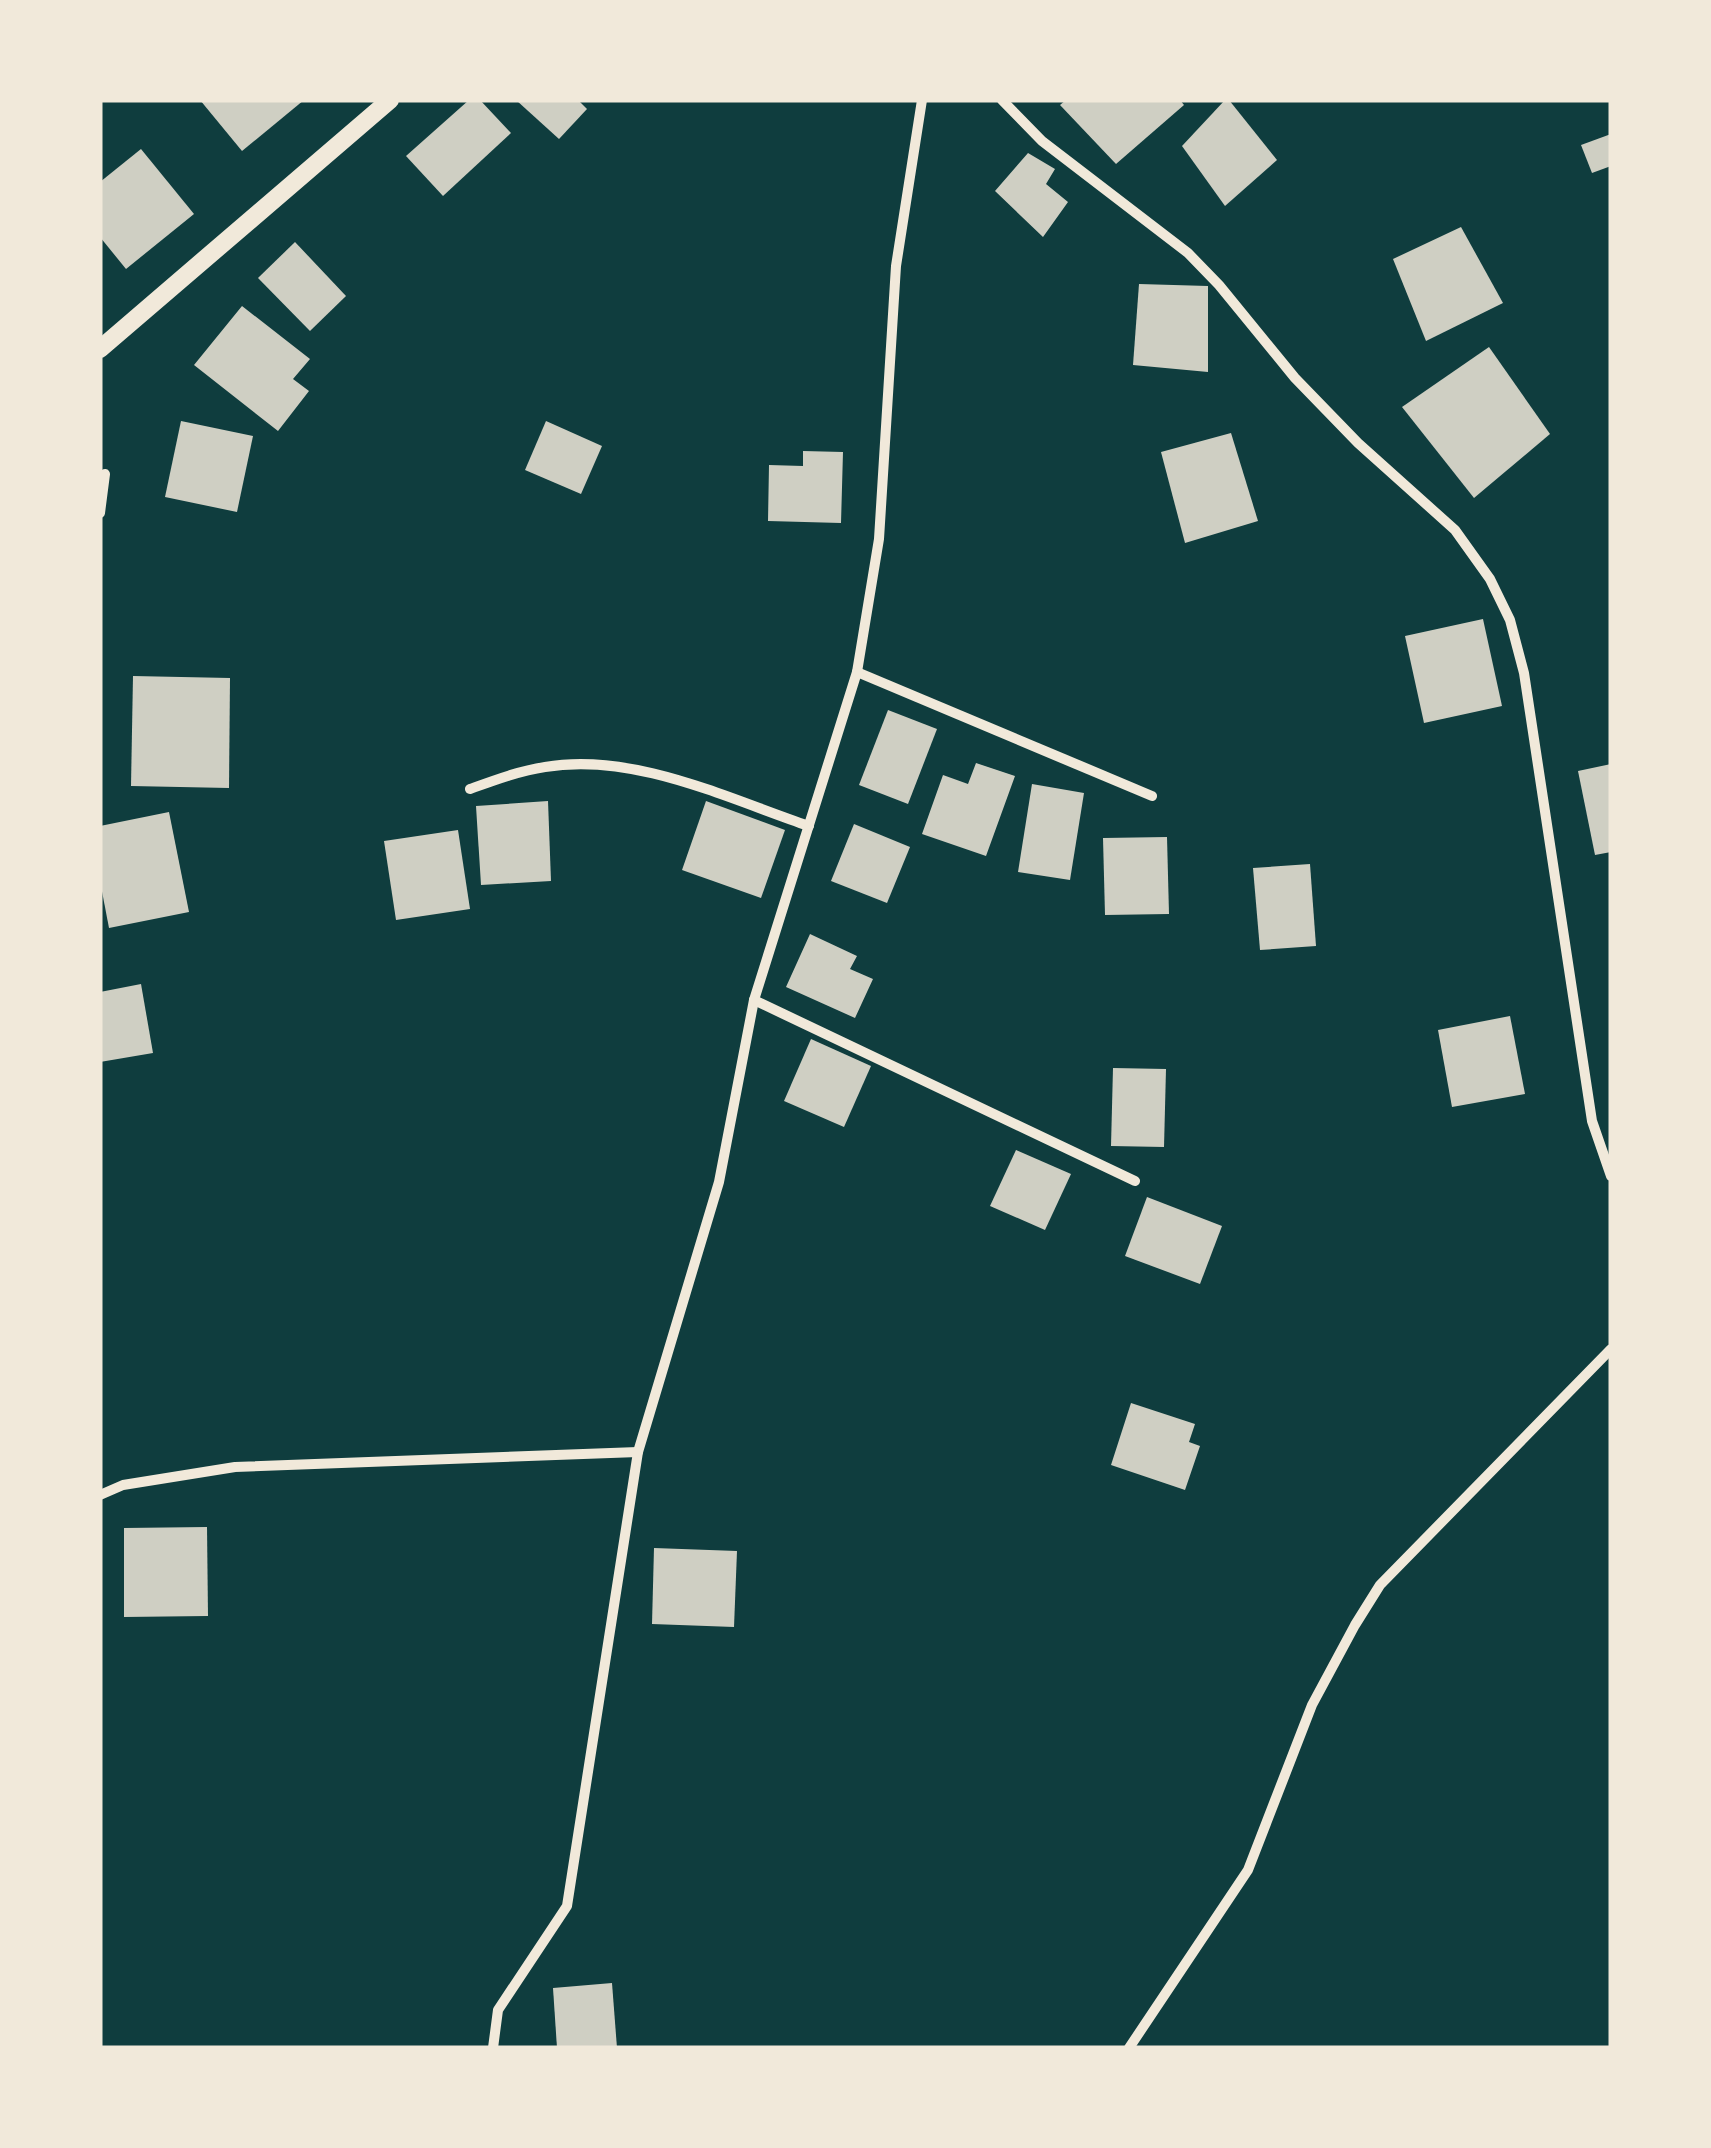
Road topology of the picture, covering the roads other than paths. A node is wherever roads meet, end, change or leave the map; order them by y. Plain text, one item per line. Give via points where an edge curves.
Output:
1 (390, 100) edge
2 (922, 100) edge
3 (1002, 100) edge
4 (100, 349) edge
5 (105, 474) dead end
6 (100, 514) edge
7 (857, 672) junction
8 (470, 790) dead end
9 (1152, 796) dead end
10 (809, 826) junction
11 (754, 1000) junction
12 (1611, 1176) edge
13 (1135, 1181) dead end
14 (1611, 1349) edge
15 (638, 1452) junction
16 (100, 1495) edge
17 (493, 2048) edge
18 (1129, 2048) edge

1 - 4 street
2 - 7 street via 896,266 878,539
3 - 12 street via 1042,141 1188,253 1320,404 1456,530 1490,579 1524,673 1592,1121
5 - 6 street
7 - 9 street
7 - 10 street
8 - 10 street via 547,766 616,766
10 - 11 street
11 - 13 street
11 - 15 street via 719,1182
14 - 18 street via 1380,1586 1312,1706 1248,1870
15 - 16 street via 235,1467 123,1485
15 - 17 street via 567,1906 498,2010

